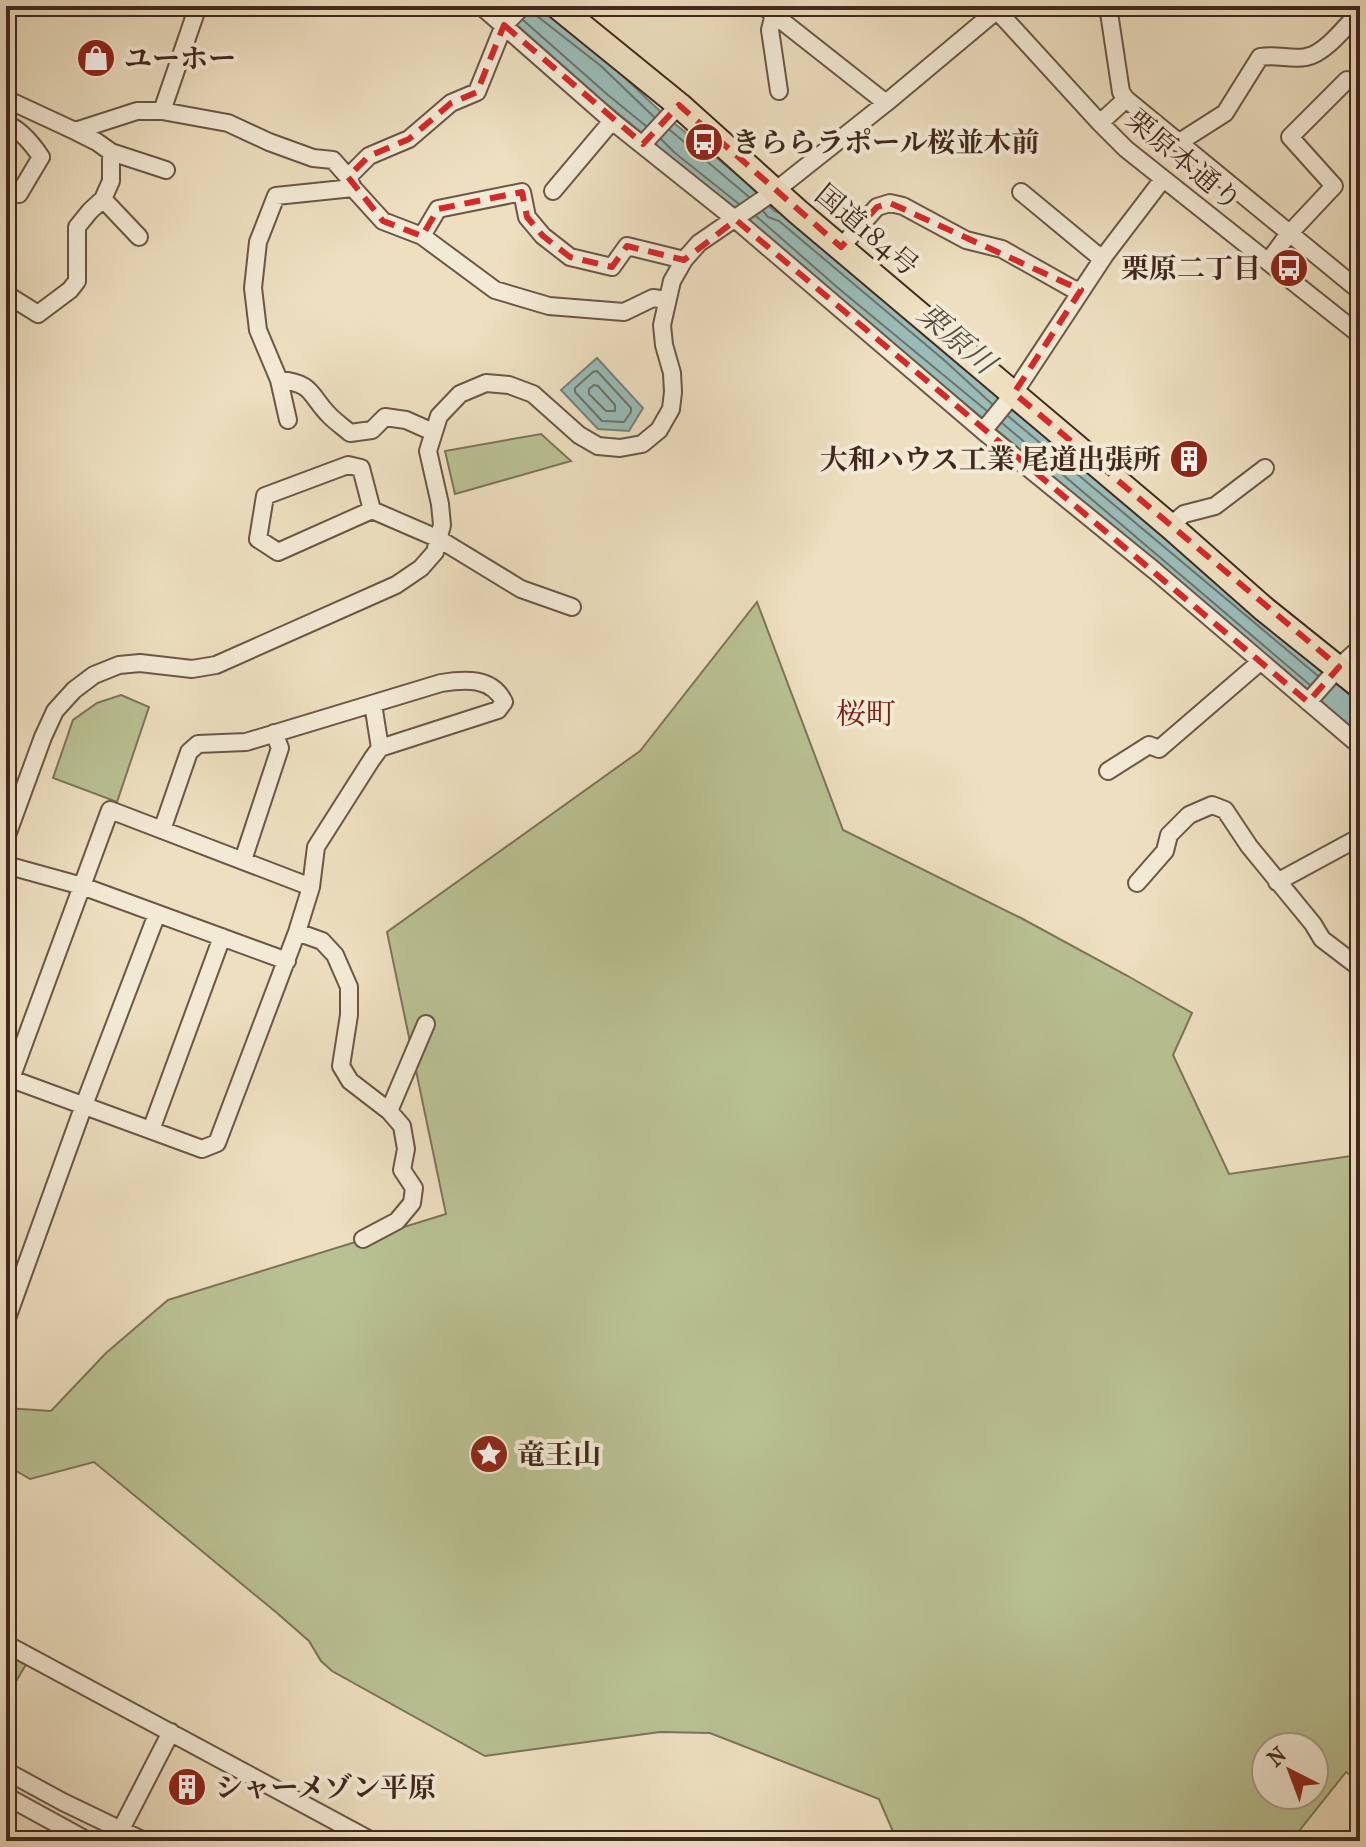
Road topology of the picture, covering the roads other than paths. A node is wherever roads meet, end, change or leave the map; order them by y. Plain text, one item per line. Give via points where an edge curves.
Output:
1 (197, 6) edge
2 (481, 6) edge
3 (523, 6) edge
4 (1108, 6) edge
5 (561, 7) edge
6 (995, 8) edge
7 (768, 10) edge
8 (1360, 11) edge
9 (507, 23) junction
10 (1347, 80) dead end
11 (779, 91) dead end
12 (6, 99) edge
13 (1126, 99) junction
14 (886, 103) junction
15 (674, 110) junction
16 (162, 111) junction
17 (612, 121) junction
18 (1100, 123) junction
19 (6, 124) edge
20 (75, 131) junction
21 (646, 140) junction
22 (1178, 143) junction
23 (111, 152) junction
24 (166, 170) dead end
25 (1163, 179) junction
26 (350, 182) junction
27 (6, 190) edge
28 (553, 191) dead end
29 (1021, 192) dead end
30 (769, 194) junction
31 (103, 199) junction
32 (739, 217) junction
33 (1290, 233) junction
34 (422, 236) junction
35 (139, 237) dead end
36 (841, 247) junction
37 (1102, 259) junction
38 (684, 260) junction
39 (1268, 262) junction
40 (1081, 290) junction
41 (1360, 291) edge
42 (6, 294) edge
43 (666, 300) junction
44 (1360, 335) edge
45 (279, 380) junction
46 (1010, 397) junction
47 (288, 420) dead end
48 (985, 428) junction
49 (433, 432) junction
50 (1265, 468) dead end
51 (372, 510) junction
52 (1170, 526) junction
53 (439, 539) junction
54 (572, 607) dead end
55 (1360, 648) edge
56 (1260, 662) junction
57 (1335, 672) junction
58 (1360, 686) edge
59 (1310, 700) junction
60 (373, 704) junction
61 (274, 733) junction
62 (1360, 746) edge
63 (380, 748) junction
64 (1108, 771) dead end
65 (162, 830) junction
66 (1360, 837) edge
67 (6, 838) edge
68 (243, 860) junction
69 (6, 865) edge
70 (1277, 882) junction
71 (1137, 883) dead end
72 (82, 886) junction
73 (311, 887) junction
74 (157, 914) junction
75 (297, 932) junction
76 (222, 937) junction
77 (287, 961) junction
78 (1360, 968) edge
79 (426, 1024) dead end
80 (8, 1083) edge
81 (84, 1105) junction
82 (389, 1111) junction
83 (151, 1130) junction
84 (363, 1239) dead end
85 (6, 1321) edge
86 (6, 1644) edge
87 (171, 1732) junction
88 (6, 1771) edge
89 (6, 1796) edge
90 (119, 1835) edge
91 (88, 1841) edge
92 (144, 1841) edge
93 (372, 1841) edge

1 - 16 street
2 - 9 street
3 - 9 street
4 - 13 street
5 - 15 highway, 国道184号
6 - 14 street
6 - 18 street, 栗原本通り
7 - 11 street
7 - 14 street
8 - 22 street via 1315,54 1260,57 1225,113
9 - 17 street
9 - 26 street via 477,92 451,103 409,139 369,156
10 - 33 street via 1290,137 1334,186
12 - 20 street
13 - 18 street
13 - 22 street
14 - 30 street
15 - 21 street
15 - 30 highway, 国道184号
16 - 20 street via 137,111
16 - 26 street via 228,123 313,158 333,160
17 - 21 street
17 - 28 street
18 - 25 street, 栗原本通り
19 - 27 street via 41,157 19,194
20 - 23 street
21 - 32 street
22 - 33 street
23 - 24 street
23 - 31 street via 111,181
25 - 37 street
25 - 39 street, 栗原本通り
26 - 34 street via 383,221
26 - 45 street via 276,196 258,242 253,288 258,330
29 - 37 street
30 - 32 street
30 - 36 highway, 国道184号
31 - 35 street
31 - 42 street via 77,227 77,281 70,290 38,314
32 - 38 street via 699,243
32 - 48 street
33 - 39 street
33 - 41 street
34 - 38 street via 438,209 522,192 527,217 570,257 612,267 627,246
34 - 43 street via 495,290 549,306 624,312 653,298
36 - 40 street via 877,207 890,203 966,240 1002,249
36 - 46 highway, 国道184号
37 - 40 street
38 - 43 street
39 - 44 street, 栗原本通り
40 - 46 street
43 - 49 street via 662,325 672,373 671,409 659,430 642,444 598,446 533,394 486,383 460,394 439,416
45 - 47 street
45 - 49 street via 310,390 350,433 372,430 385,417
46 - 48 street
46 - 52 highway, 国道184号
48 - 56 street
49 - 53 street via 428,451 440,504
50 - 52 street via 1215,506 1184,514
51 - 51 street via 278,552 258,539 265,496 348,465 361,468
51 - 53 street
52 - 57 highway, 国道184号
53 - 54 street via 521,589
53 - 67 street via 421,568 396,585 216,665 192,669 140,663 94,675 55,711
55 - 57 street
56 - 59 street
56 - 64 street via 1159,749 1149,745
57 - 58 highway, 国道184号
57 - 59 street
59 - 62 street
60 - 61 street
60 - 63 street
60 - 63 street via 461,680 499,691 504,702 498,710
61 - 65 street via 246,742 198,744 189,752
61 - 68 street via 280,748
63 - 73 street via 316,847
65 - 68 street
65 - 72 street via 110,810
66 - 70 street
68 - 73 street
69 - 72 street
70 - 71 street via 1225,810 1212,805 1189,815 1169,835 1165,851
70 - 78 street via 1322,939
72 - 74 street
72 - 80 street
73 - 75 street
74 - 76 street
74 - 81 street
75 - 77 street
75 - 82 street via 322,941 335,955 349,987 341,1066 350,1081
76 - 77 street
76 - 83 street
77 - 83 street via 217,1143 202,1149
79 - 82 street
80 - 81 street
81 - 83 street
81 - 85 street
82 - 84 street via 402,1126 402,1170 414,1188 412,1203 397,1221
86 - 87 street
87 - 90 street
87 - 93 street
88 - 90 street
89 - 91 street
90 - 92 street

